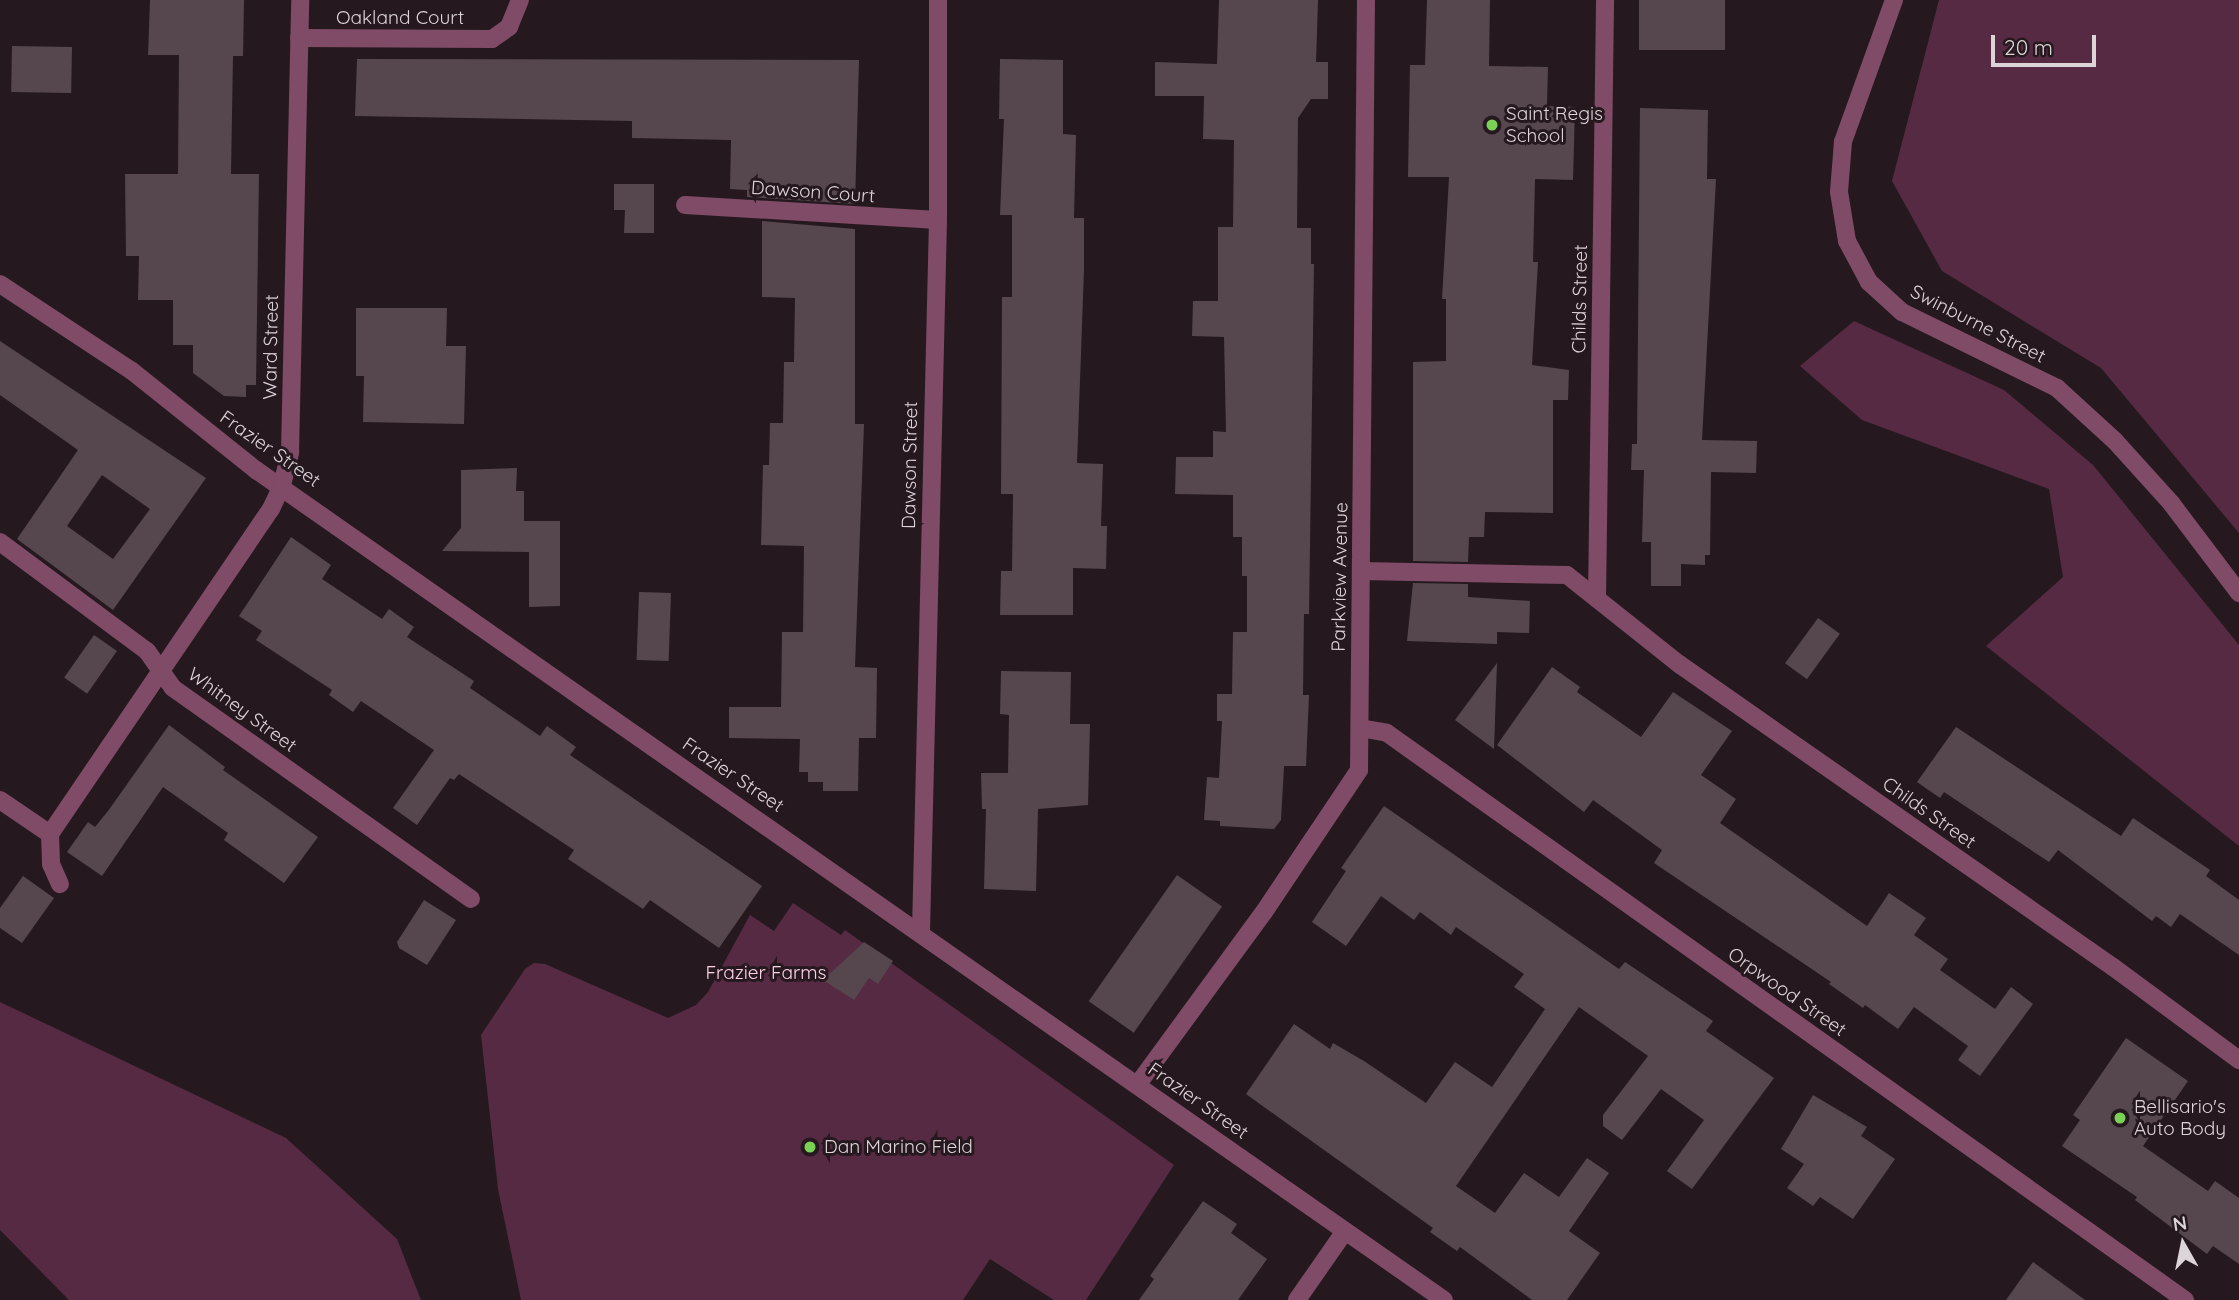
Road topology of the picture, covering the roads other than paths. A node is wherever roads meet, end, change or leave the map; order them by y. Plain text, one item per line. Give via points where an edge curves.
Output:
1 (300, 0) edge
2 (520, 0) edge
3 (938, 0) edge
4 (1366, 0) edge
5 (1605, 0) edge
6 (1894, 0) edge
7 (299, 38) junction
8 (685, 205) dead end
9 (938, 220) junction
10 (0, 284) edge
11 (282, 485) junction
12 (0, 542) edge
13 (1361, 571) junction
14 (2239, 593) edge
15 (1597, 599) junction
16 (160, 670) junction
17 (1360, 728) junction
18 (0, 800) edge
19 (50, 834) junction
20 (60, 884) dead end
21 (471, 899) dead end
22 (920, 931) junction
23 (2239, 1060) edge
24 (1138, 1084) junction
25 (1345, 1230) junction
26 (1297, 1300) edge
27 (1444, 1300) edge
28 (2185, 1300) edge

1 - 7 street, Ward Street
2 - 7 street, Oakland Court via 509,27 492,39
3 - 9 street, Dawson Street
4 - 13 street, Parkview Avenue
5 - 15 street, Childs Street
6 - 14 street, Swinburne Street via 1843,142 1839,192 1847,241 1869,282 1902,312 2057,388 2115,440 2171,503
7 - 11 street, Ward Street via 290,452
8 - 9 street, Dawson Court
9 - 22 street, Dawson Street
10 - 11 street, Frazier Street via 132,371
11 - 16 street, Ward Street via 271,509
11 - 22 street, Frazier Street
12 - 16 street, Whitney Street via 147,651
13 - 15 street, Childs Street via 1567,575
13 - 17 street, Parkview Avenue
15 - 23 street, Childs Street via 1679,664
16 - 19 street, Ward Street
16 - 21 street, Whitney Street via 173,688
17 - 24 street, Parkview Avenue via 1359,770 1265,912
17 - 28 street, Orpwood Street via 1387,733
18 - 19 street
19 - 20 street via 51,864
22 - 24 street, Frazier Street
24 - 25 street, Frazier Street
25 - 26 street
25 - 27 street, Frazier Street

